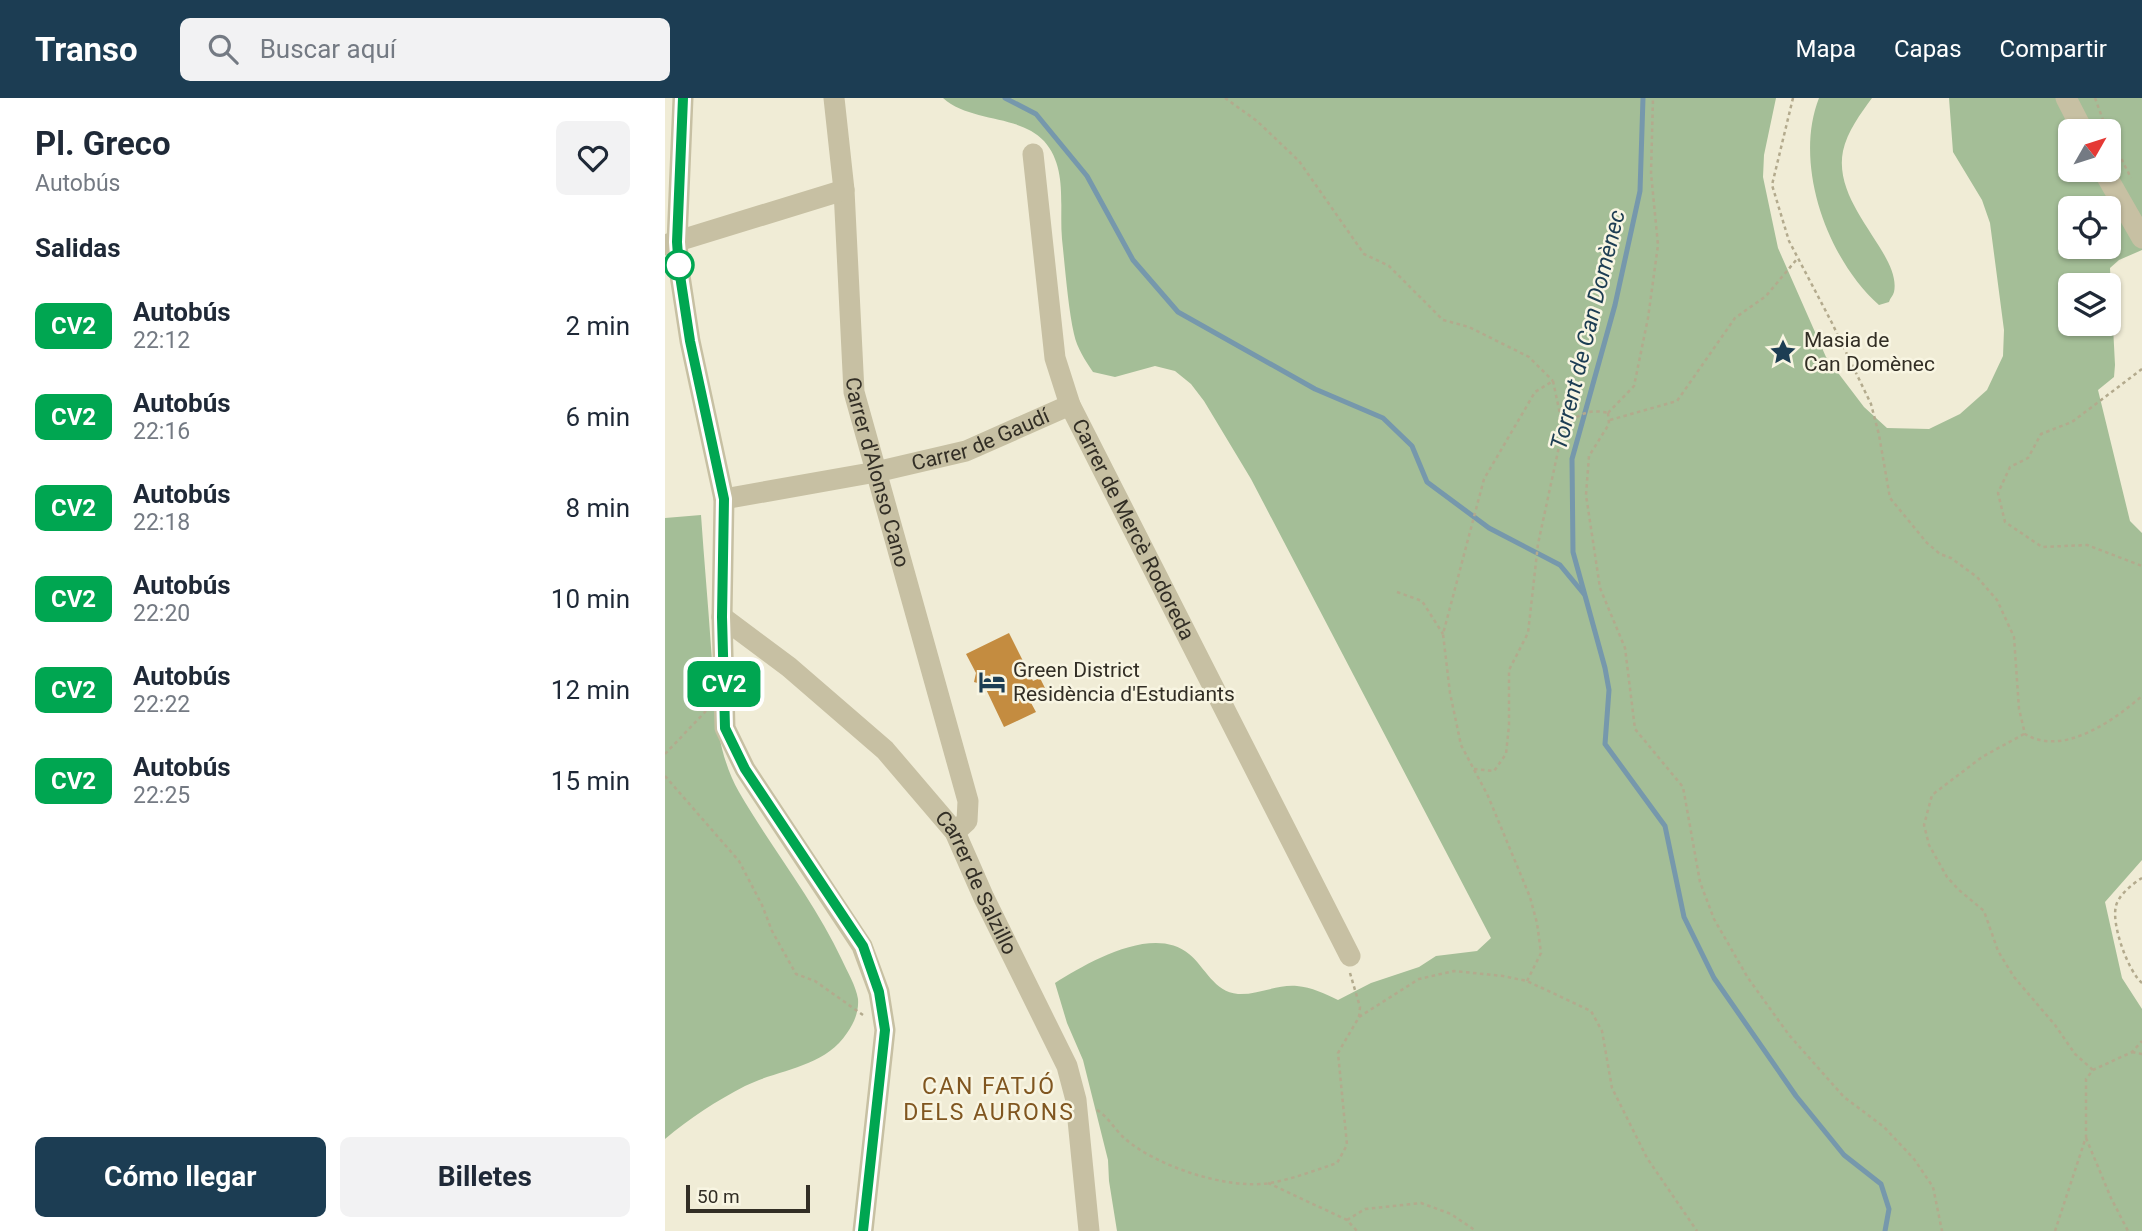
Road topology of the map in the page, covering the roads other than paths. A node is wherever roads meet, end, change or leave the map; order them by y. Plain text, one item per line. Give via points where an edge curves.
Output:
1 (683, 98) edge
2 (834, 98) edge
3 (2066, 98) edge
4 (2077, 119) edge
5 (1033, 154) dead end
6 (2110, 182) edge
7 (844, 190) junction
8 (2142, 238) edge
9 (671, 244) edge
10 (1070, 405) junction
11 (876, 472) junction
12 (724, 499) junction
13 (722, 617) junction
14 (955, 832) junction
15 (1350, 956) road end
16 (863, 1231) edge
17 (1089, 1231) edge

1 - 9 street
2 - 7 street, Carrer d'Alonso Cano
3 - 4 street
5 - 10 street, Carrer de Mercè Rodoreda via 1055,358
6 - 8 street
7 - 9 street
7 - 11 street, Carrer d'Alonso Cano via 854,392
9 - 12 street
10 - 11 street, Carrer de Gaudí via 966,451
10 - 15 street, Carrer de Mercè Rodoreda
11 - 12 street, Carrer de Gaudí
11 - 14 street, Carrer d'Alonso Cano via 968,801 967,821
12 - 13 street
13 - 14 street, Carrer de Salzillo via 789,667 885,750
13 - 16 street via 725,728 745,769 863,946 879,992 885,1030
14 - 17 street, Carrer de Salzillo via 1067,1066 1076,1100

